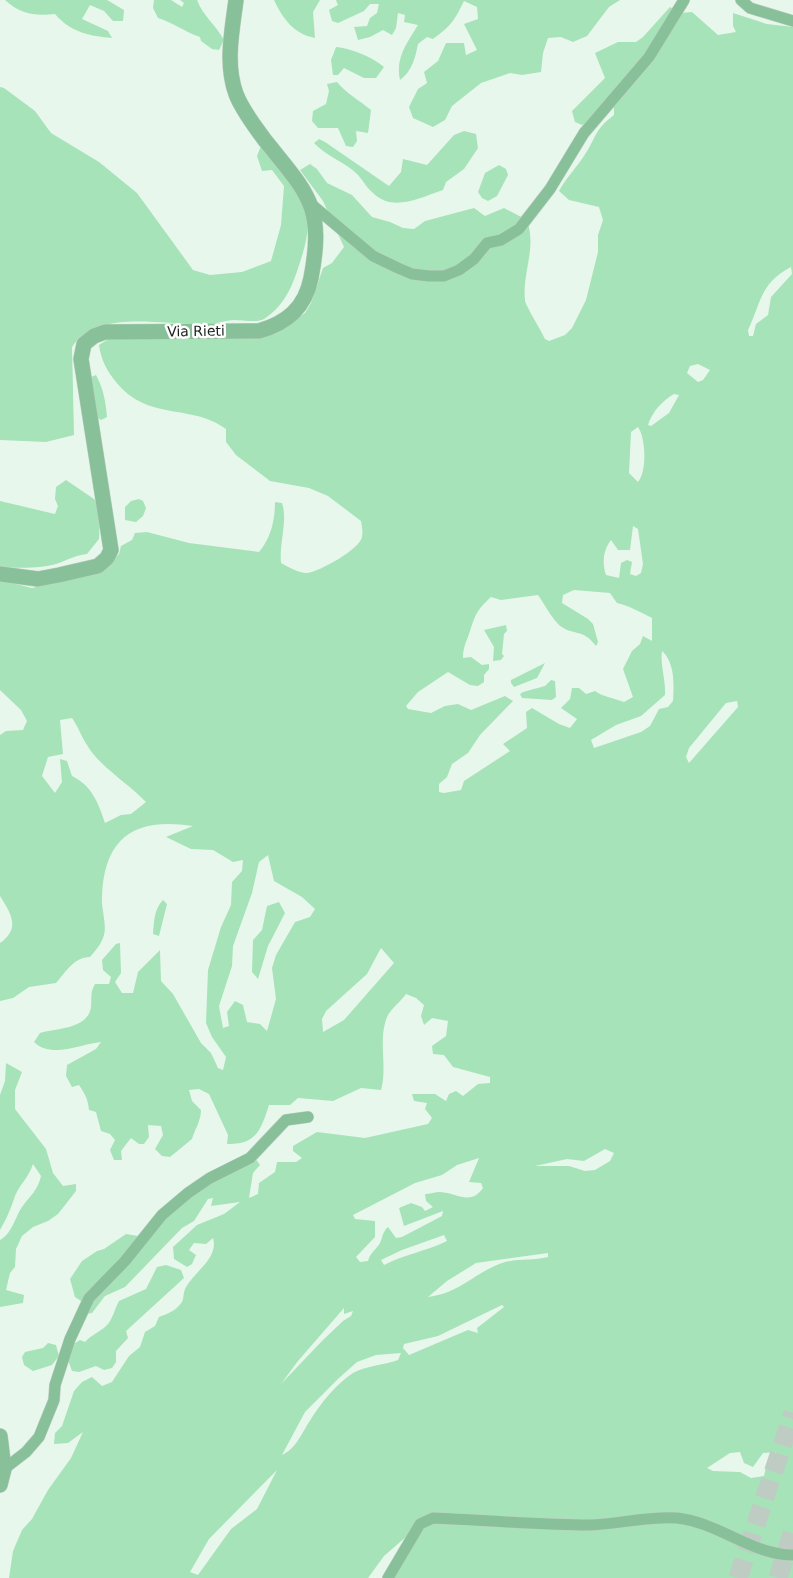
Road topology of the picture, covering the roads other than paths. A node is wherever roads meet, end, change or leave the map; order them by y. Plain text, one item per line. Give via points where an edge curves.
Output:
1 (236, 0) edge
2 (684, 0) edge
3 (741, 0) edge
4 (793, 21) edge
5 (311, 204) junction
6 (0, 574) edge
7 (308, 1117) dead end
8 (0, 1436) edge
9 (4, 1469) junction
10 (0, 1485) edge
11 (793, 1555) edge
12 (388, 1578) edge

1 - 5 street, Via Rieti via 230,63 236,93 251,121 299,182
2 - 5 street via 649,57 584,133 550,189 519,229 501,240 487,243 459,270 444,276 429,276 398,268 374,256
3 - 4 street via 750,8
5 - 6 street, Via Rieti via 316,248 308,290 295,312 282,322 259,330 105,332 84,344 81,360 111,550 98,566 59,576 38,579
7 - 9 street via 286,1120 250,1158 188,1193 162,1215 89,1298 70,1339 55,1385 54,1400 39,1437
8 - 9 street
9 - 10 street
11 - 12 street via 777,1554 708,1525 678,1518 542,1525 433,1518 420,1524

